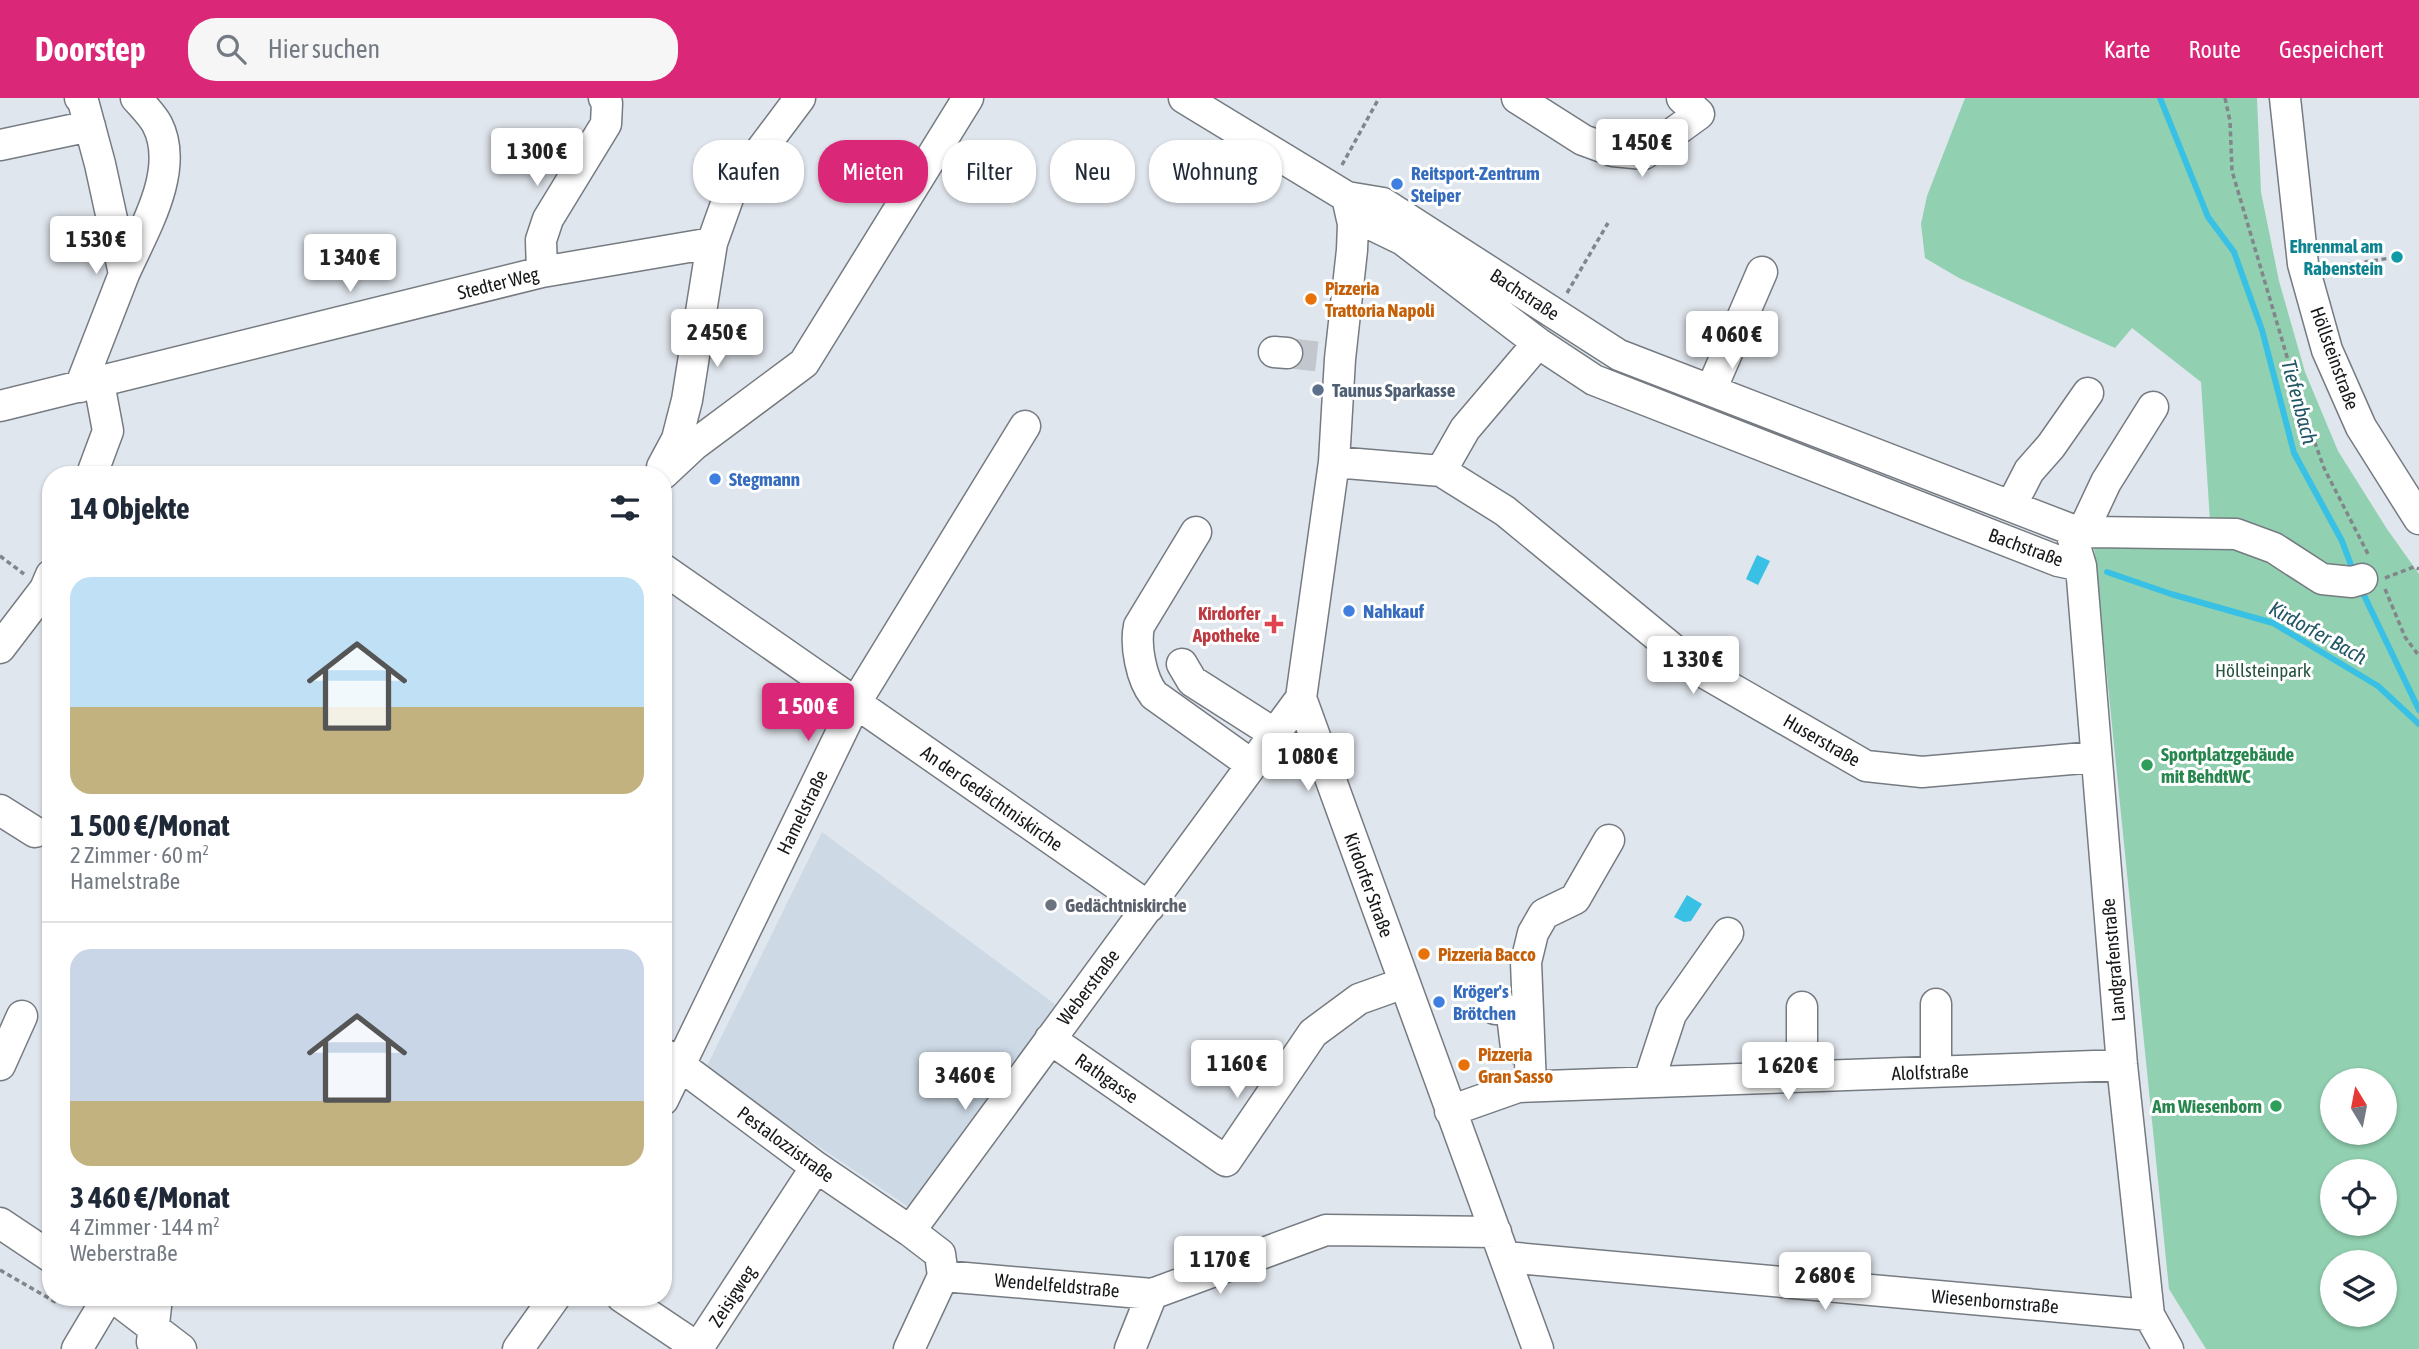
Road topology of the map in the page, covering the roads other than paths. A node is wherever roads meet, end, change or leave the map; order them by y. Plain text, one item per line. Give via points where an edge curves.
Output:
1 (136, 98) edge
2 (604, 98) edge
3 (800, 98) edge
4 (968, 98) edge
5 (1184, 98) edge
6 (1517, 98) edge
7 (1682, 98) edge
8 (2285, 98) edge
9 (85, 112) edge
10 (0, 145) edge
11 (1339, 191) junction
12 (712, 243) junction
13 (542, 272) junction
14 (1762, 272) dead end
15 (124, 274) junction
16 (1538, 343) junction
17 (90, 385) junction
18 (1711, 390) junction
19 (2088, 393) dead end
20 (0, 407) edge
21 (2153, 407) dead end
22 (1024, 426) dead end
23 (1334, 462) junction
24 (95, 466) edge
25 (665, 466) edge
26 (670, 466) edge
27 (1441, 471) junction
28 (2011, 506) junction
29 (2419, 519) edge
30 (2076, 530) junction
31 (1196, 531) dead end
32 (2081, 566) junction
33 (2361, 573) road end
34 (672, 575) edge
35 (42, 595) edge
36 (0, 648) edge
37 (1182, 664) dead end
38 (1301, 698) junction
39 (856, 702) junction
40 (1275, 734) junction
41 (2095, 757) junction
42 (1252, 765) junction
43 (0, 810) edge
44 (35, 832) dead end
45 (1609, 840) dead end
46 (1149, 907) junction
47 (1728, 933) dead end
48 (1404, 983) junction
49 (1936, 1004) dead end
50 (1802, 1007) dead end
51 (1495, 1009) dead end
52 (22, 1016) dead end
53 (1050, 1039) junction
54 (672, 1059) edge
55 (0, 1065) edge
56 (2122, 1065) junction
57 (1936, 1071) junction
58 (1802, 1076) junction
59 (1649, 1081) junction
60 (1524, 1086) junction
61 (1450, 1111) junction
62 (816, 1167) junction
63 (0, 1223) edge
64 (910, 1231) junction
65 (1501, 1245) junction
66 (42, 1251) edge
67 (943, 1276) junction
68 (1152, 1294) junction
69 (105, 1306) edge
70 (120, 1306) edge
71 (156, 1306) edge
72 (549, 1306) edge
73 (635, 1306) edge
74 (2149, 1315) junction
75 (153, 1338) edge
76 (77, 1349) edge
77 (181, 1349) edge
78 (518, 1349) edge
79 (909, 1349) edge
80 (1130, 1349) edge
81 (1538, 1349) edge
82 (2168, 1349) edge

1 - 15 street via 157,123 166,152 162,186
2 - 13 street via 606,124 548,219 541,240
3 - 12 street via 732,190
4 - 26 street via 804,363
5 - 11 street, Bachstraße
6 - 7 street via 1583,140 1613,151 1644,153 1699,114
8 - 29 street, Höllsteinstraße via 2304,271 2328,350 2361,428
9 - 10 street
9 - 15 street
11 - 16 street, Bachstraße via 1368,223 1403,240
11 - 18 street, Bachstraße via 1384,203 1619,355
11 - 23 street, Kirdorfer Straße via 1353,224 1331,358
12 - 13 street, Stedter Weg
12 - 25 street via 687,400
13 - 17 street, Stedter Weg
14 - 18 street
15 - 17 street
16 - 27 street via 1465,429
16 - 32 street, Bachstraße via 1594,380 2058,561
17 - 20 street, Stedter Weg
17 - 24 street via 108,431
18 - 28 street, Bachstraße
19 - 28 street via 2029,471
21 - 30 street
22 - 39 street, Hamelstraße
23 - 27 street, Huserstraße
23 - 38 street, Kirdorfer Straße
27 - 41 street, Huserstraße via 1505,511 1696,668 1866,766 1922,772
28 - 30 street, Bachstraße
30 - 32 street, Bachstraße
30 - 33 street via 2236,534 2274,548 2322,579
31 - 42 street via 1139,626 1144,673 1154,695
32 - 41 street, Landgrafenstraße
34 - 39 street, An der Gedächtniskirche
35 - 36 street
37 - 40 street via 1192,681
38 - 40 street, Weberstraße
38 - 48 street, Kirdorfer Straße
39 - 46 street, An der Gedächtniskirche
39 - 54 street, Hamelstraße
40 - 42 street, Weberstraße
41 - 56 street, Landgrafenstraße
42 - 46 street, Weberstraße
43 - 44 street
45 - 60 street via 1575,899 1544,914 1533,933 1526,962
46 - 53 street, Weberstraße
47 - 59 street via 1671,1014
48 - 53 street, Rathgasse via 1359,999 1313,1033 1226,1161
48 - 61 street, Kirdorfer Straße
49 - 57 street
50 - 58 street
51 - 60 street via 1512,1015
52 - 55 street
53 - 64 street, Weberstraße
54 - 62 street, Pestalozzistraße
56 - 57 street, Alolfstraße
56 - 74 street, Landgrafenstraße
57 - 58 street, Alolfstraße
58 - 59 street, Alolfstraße
59 - 60 street, Alolfstraße
60 - 61 street, Alolfstraße
61 - 65 street, Kirdorfer Straße
62 - 64 street, Pestalozzistraße
62 - 73 street, Zeisigweg via 698,1348
63 - 66 street
64 - 67 street via 940,1254
65 - 68 street, Wendelfeldstraße via 1326,1230
65 - 74 street, Wiesenbornstraße
65 - 81 street, Kirdorfer Straße
67 - 68 street, Wendelfeldstraße
67 - 79 street
68 - 80 street
69 - 76 street
70 - 75 street
71 - 75 street
72 - 78 street
74 - 82 street, Landgrafenstraße
75 - 77 street

